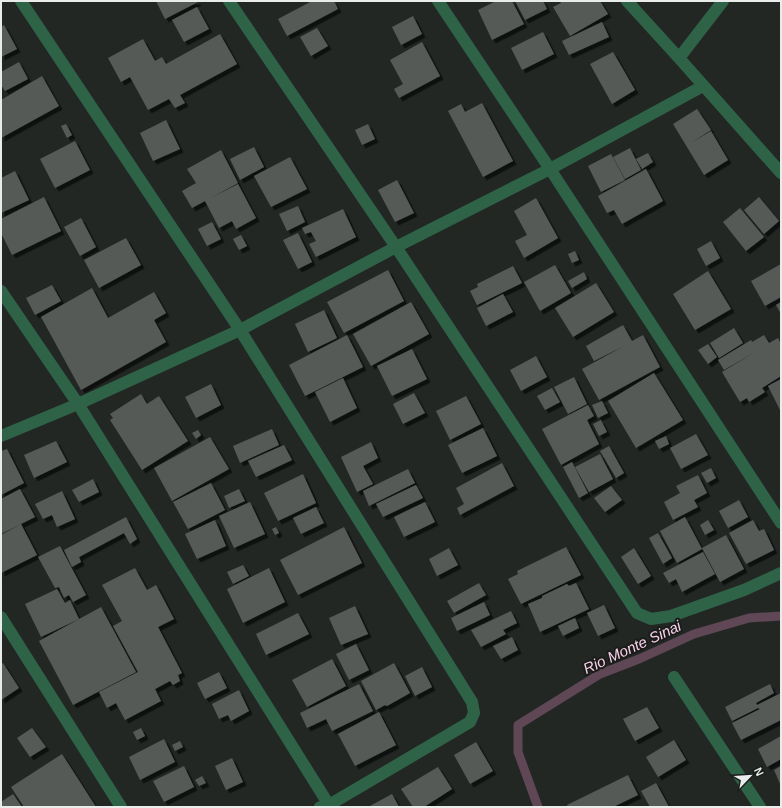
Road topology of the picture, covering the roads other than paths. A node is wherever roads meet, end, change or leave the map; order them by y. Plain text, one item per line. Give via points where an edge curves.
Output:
1 (21, 1) edge
2 (230, 1) edge
3 (438, 1) edge
4 (627, 1) edge
5 (722, 1) edge
6 (679, 58) junction
7 (703, 86) junction
8 (550, 169) junction
9 (781, 173) edge
10 (396, 247) junction
11 (1, 291) edge
12 (240, 330) junction
13 (78, 404) junction
14 (1, 436) edge
15 (781, 523) edge
16 (781, 572) edge
17 (1, 617) edge
18 (674, 677) dead end
19 (324, 806) edge
20 (121, 807) edge
21 (760, 807) edge

1 - 12 street
2 - 10 street
3 - 8 street
4 - 6 street
5 - 6 street
6 - 7 street
7 - 8 street
7 - 9 street
8 - 10 street
8 - 15 street
10 - 12 street
10 - 16 street via 638,614 651,619 671,616 744,590
11 - 13 street
12 - 13 street
12 - 19 street via 472,702 474,713 470,722
13 - 14 street
13 - 19 street
17 - 20 street
18 - 21 street

